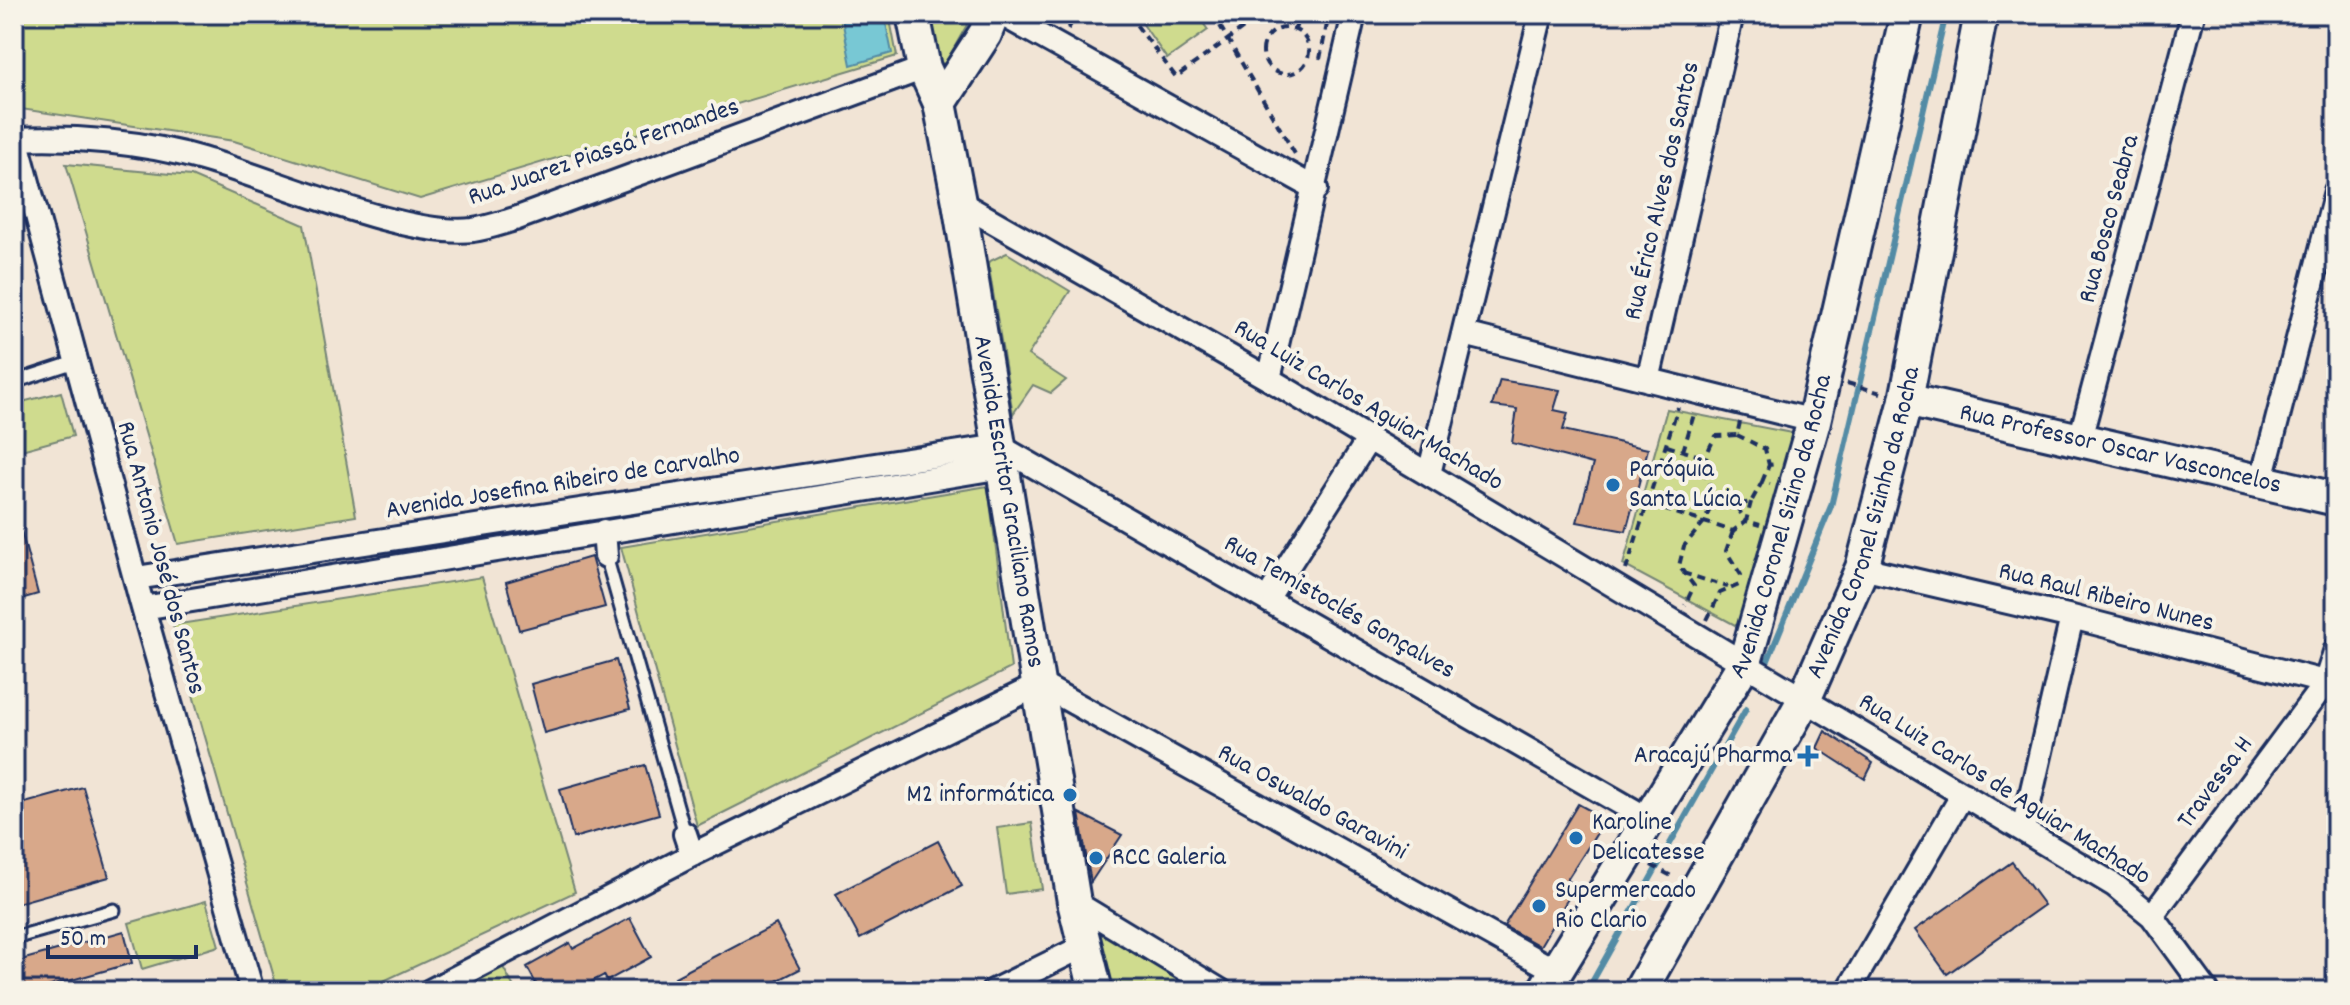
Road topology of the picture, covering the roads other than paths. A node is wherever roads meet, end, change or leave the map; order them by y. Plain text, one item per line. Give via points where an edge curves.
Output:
1 (913, 14) edge
2 (993, 14) edge
3 (1001, 14) edge
4 (1354, 14) edge
5 (1541, 14) edge
6 (1732, 14) edge
7 (1907, 14) edge
8 (1981, 14) edge
9 (2193, 14) edge
10 (924, 68) junction
11 (959, 70) junction
12 (940, 103) junction
13 (15, 138) edge
14 (1316, 189) junction
15 (2336, 191) edge
16 (959, 202) junction
17 (1464, 334) junction
18 (78, 361) junction
19 (1269, 379) junction
20 (1648, 380) junction
21 (14, 382) edge
22 (1906, 400) junction
23 (1814, 421) junction
24 (2080, 439) junction
25 (1368, 440) junction
26 (1001, 456) junction
27 (1429, 474) junction
28 (2261, 483) junction
29 (2336, 499) edge
30 (604, 531) junction
31 (606, 556) joint
32 (1862, 568) junction
33 (136, 578) junction
34 (1267, 599) junction
35 (143, 608) junction
36 (2072, 617) junction
37 (2336, 649) edge
38 (1745, 662) junction
39 (1040, 684) junction
40 (2331, 684) edge
41 (1804, 700) junction
42 (1963, 794) junction
43 (1650, 820) junction
44 (2023, 829) junction
45 (688, 844) junction
46 (1074, 902) junction
47 (114, 910) dead end
48 (2152, 916) junction
49 (14, 938) edge
50 (1084, 946) junction
51 (1550, 981) edge
52 (252, 991) edge
53 (430, 991) edge
54 (993, 991) edge
55 (1096, 991) edge
56 (1221, 991) edge
57 (1640, 991) edge
58 (1848, 991) edge
59 (2207, 991) edge

1 - 10 street, Avenida Escritor Graciliano Ramos
2 - 11 street
3 - 14 street
4 - 14 street
5 - 17 street
6 - 20 street, Rua Érico Alves dos Santos
7 - 23 street, Avenida Coronel Sizino da Rocha
8 - 22 street, Avenida Coronel Sizinho da Rocha
9 - 24 street, Rua Bosco Seabra
10 - 11 street via 941,77
10 - 12 street, Avenida Escritor Graciliano Ramos
10 - 13 street, Rua Juarez Piassá Fernandes via 515,219 472,230 381,217 199,158 150,148
11 - 12 street
12 - 16 street, Avenida Escritor Graciliano Ramos
13 - 18 street, Rua Antonio José dos Santos
14 - 19 street
15 - 28 street
16 - 19 street, Rua Luiz Carlos Aguiar Machado
16 - 26 street, Avenida Escritor Graciliano Ramos
17 - 20 street
17 - 27 street
18 - 21 lane
18 - 33 street, Rua Antonio José dos Santos
19 - 25 street, Rua Luiz Carlos Aguiar Machado
20 - 23 street
22 - 24 street, Rua Professor Oscar Vasconcelos
22 - 32 street, Avenida Coronel Sizinho da Rocha
23 - 38 street, Avenida Coronel Sizino da Rocha via 1794,491 1753,584
24 - 28 street, Rua Professor Oscar Vasconcelos
25 - 27 street, Rua Luiz Carlos Aguiar Machado
25 - 34 street
26 - 30 street, Avenida Josefina Ribeiro de Carvalho
26 - 33 street, Avenida Josefina Ribeiro de Carvalho
26 - 34 street, Rua Temistoclés Gonçalves
26 - 39 street, Avenida Escritor Graciliano Ramos
27 - 38 street, Rua Luiz Carlos Aguiar Machado
28 - 29 street, Rua Professor Oscar Vasconcelos
30 - 31 street
30 - 35 street, Avenida Josefina Ribeiro de Carvalho
31 - 45 lane
32 - 36 street, Rua Raul Ribeiro Nunes
32 - 41 street, Avenida Coronel Sizinho da Rocha
33 - 35 street, Rua Antonio José dos Santos
34 - 43 street, Rua Temistoclés Gonçalves
35 - 52 street, Rua Antonio José dos Santos
36 - 40 street, Rua Raul Ribeiro Nunes
36 - 44 street
37 - 40 street, Travessa H
38 - 41 street, Rua Luiz Carlos de Aguiar Machado
38 - 43 street, Avenida Coronel Sizino da Rocha
39 - 45 street
39 - 46 street, Avenida Escritor Graciliano Ramos
39 - 51 street, Rua Oswaldo Garavini
40 - 48 street, Travessa H
41 - 42 street, Rua Luiz Carlos de Aguiar Machado
41 - 57 street, Avenida Coronel Sizinho da Rocha
42 - 44 street, Rua Luiz Carlos de Aguiar Machado
42 - 58 street
43 - 51 street, Avenida Coronel Sizino da Rocha
44 - 48 street, Rua Luiz Carlos de Aguiar Machado via 2114,885
45 - 53 street
46 - 50 street, Avenida Escritor Graciliano Ramos
46 - 56 street
47 - 49 lane
48 - 59 street
50 - 54 street
50 - 55 street, Avenida Escritor Graciliano Ramos

